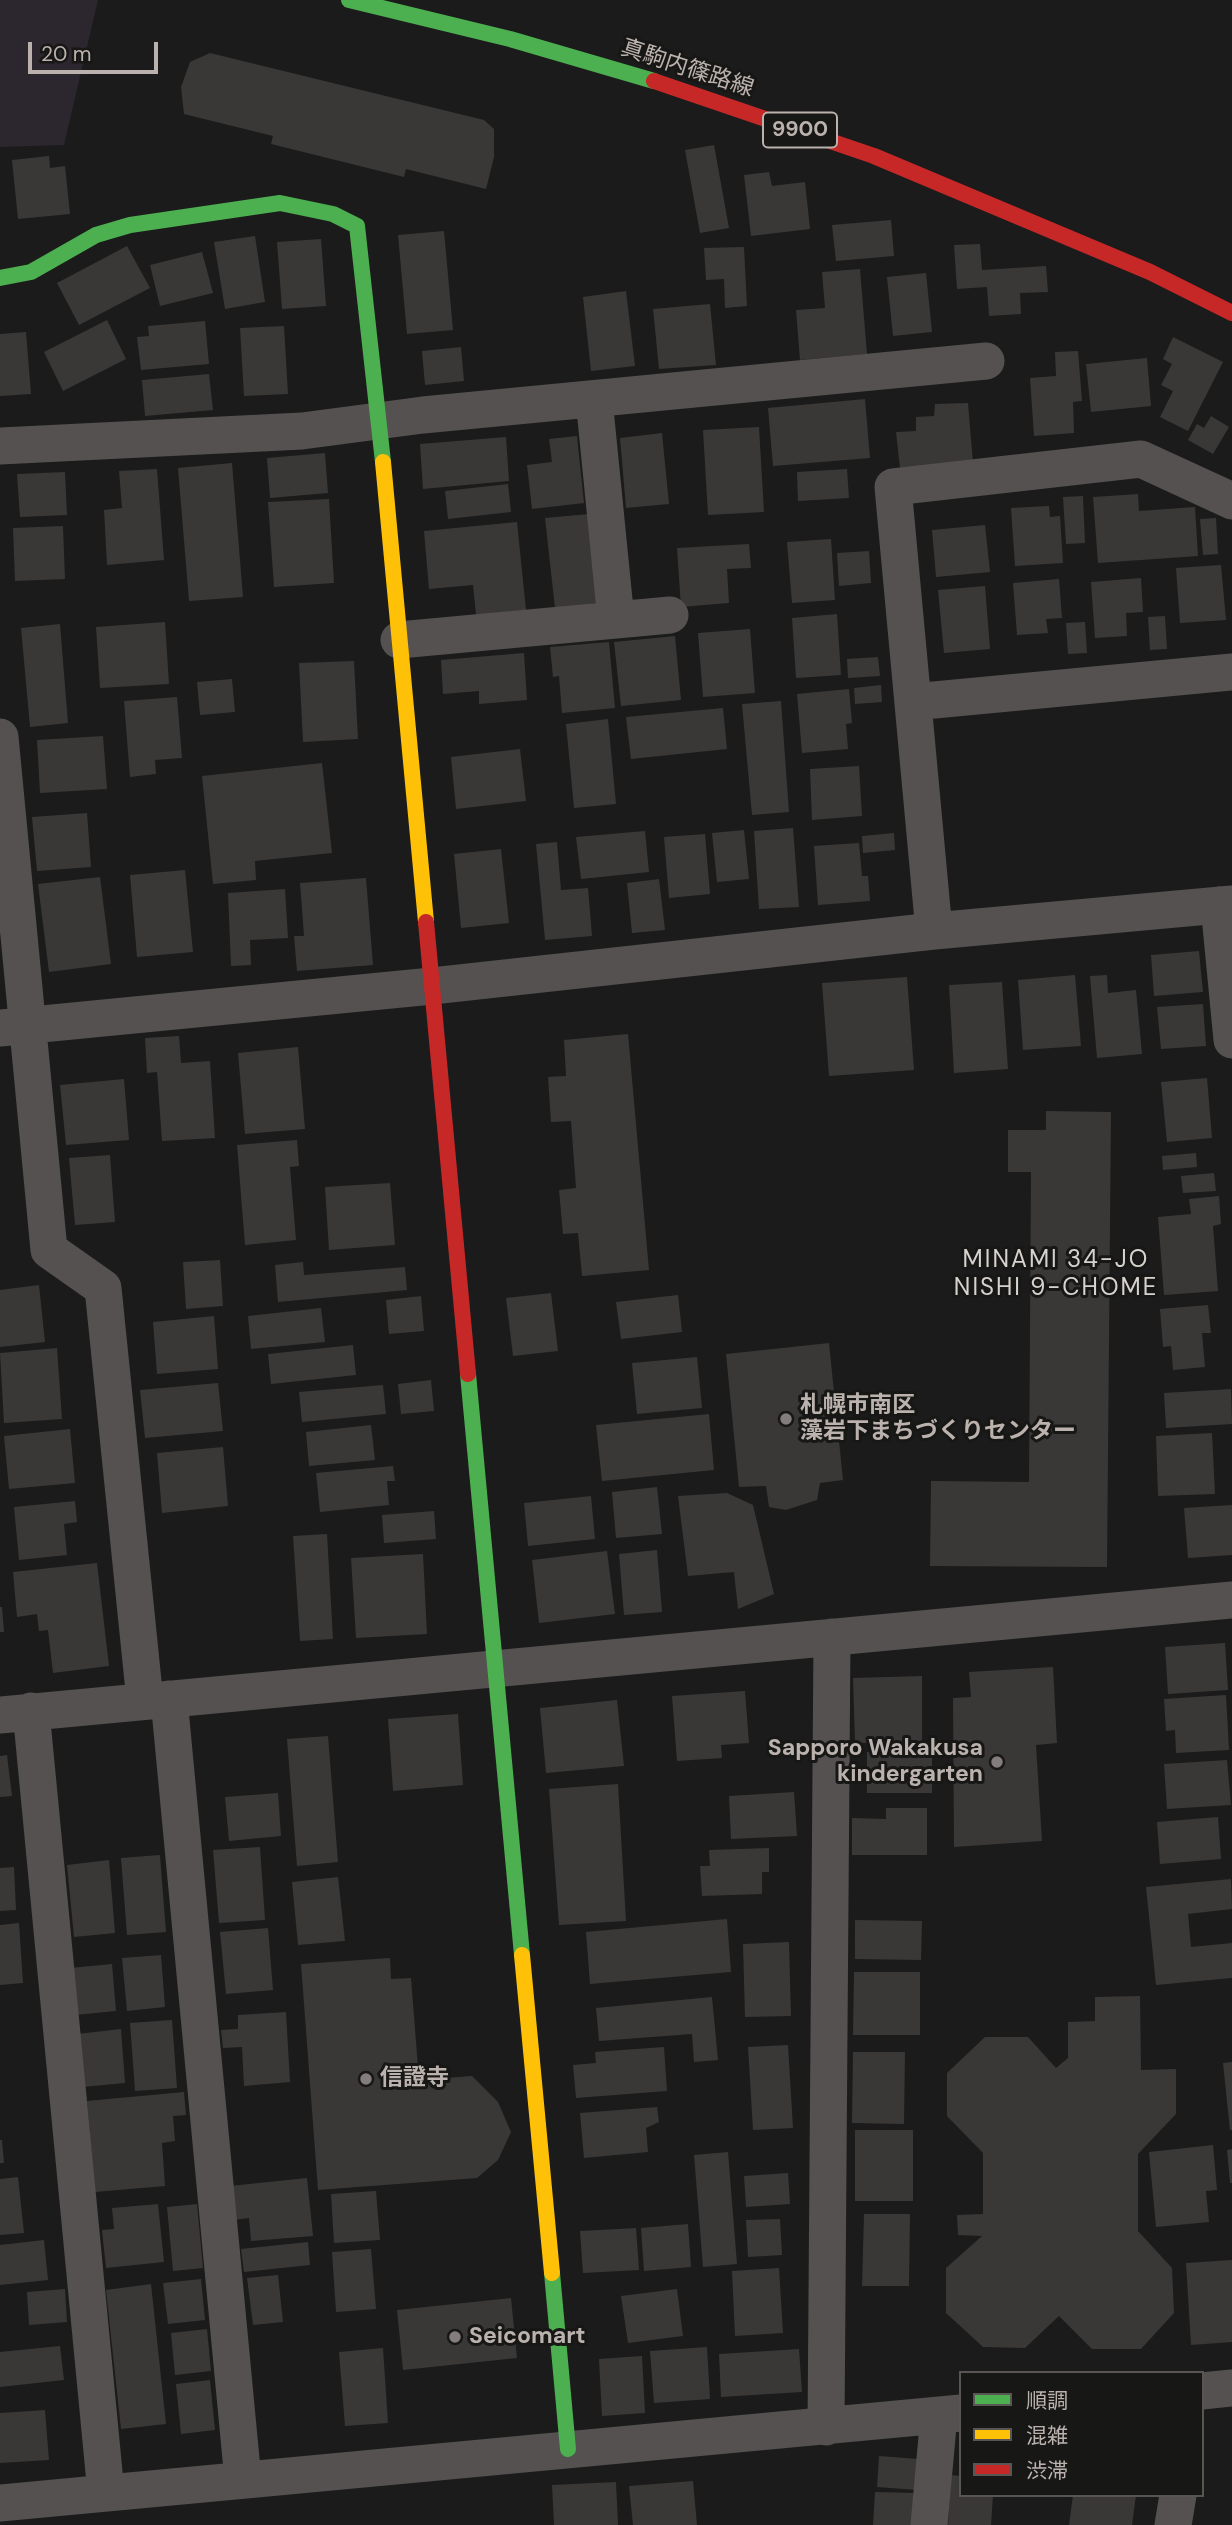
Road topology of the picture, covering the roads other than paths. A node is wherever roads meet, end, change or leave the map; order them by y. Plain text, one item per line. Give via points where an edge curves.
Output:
1 (349, 0) edge
2 (0, 278) edge
3 (1232, 313) edge
4 (986, 360) dead end
5 (594, 399) junction
6 (379, 421) junction
7 (0, 446) edge
8 (1232, 502) edge
9 (670, 615) dead end
10 (617, 620) junction
11 (399, 640) junction
12 (1232, 671) edge
13 (913, 702) junction
14 (0, 737) edge
15 (1226, 905) edge
16 (934, 931) junction
17 (432, 986) junction
18 (13, 1026) edge
19 (1232, 1040) edge
20 (1232, 1600) edge
21 (832, 1637) junction
22 (496, 1670) junction
23 (157, 1700) junction
24 (15, 1713) edge
25 (1232, 2388) edge
26 (1204, 2391) edge
27 (950, 2414) edge
28 (826, 2427) junction
29 (568, 2449) junction
30 (243, 2480) junction
31 (106, 2493) junction
32 (1178, 2497) edge
33 (0, 2503) edge
34 (929, 2525) edge
35 (1174, 2525) edge

1 - 3 street, 真駒内篠路線 / 9900 via 510,39 694,93 861,152 1150,272
2 - 6 street via 31,272 96,235 130,225 281,203 333,214 357,226
4 - 5 street
5 - 6 street
5 - 10 street
6 - 7 street via 302,431
6 - 11 street
8 - 13 street via 1141,459 893,488
9 - 10 street
10 - 11 street
11 - 17 street
12 - 13 street
13 - 16 street
14 - 18 street
15 - 16 street
15 - 19 street
16 - 17 street
17 - 18 street
17 - 22 street
18 - 23 street via 49,1250 103,1288
20 - 21 street
21 - 22 street
21 - 28 street
22 - 23 street
22 - 29 street
23 - 24 street
23 - 30 street
24 - 31 street
25 - 26 street
27 - 28 street
27 - 34 street
28 - 29 street
29 - 30 street
30 - 31 street
31 - 33 street
32 - 35 street

